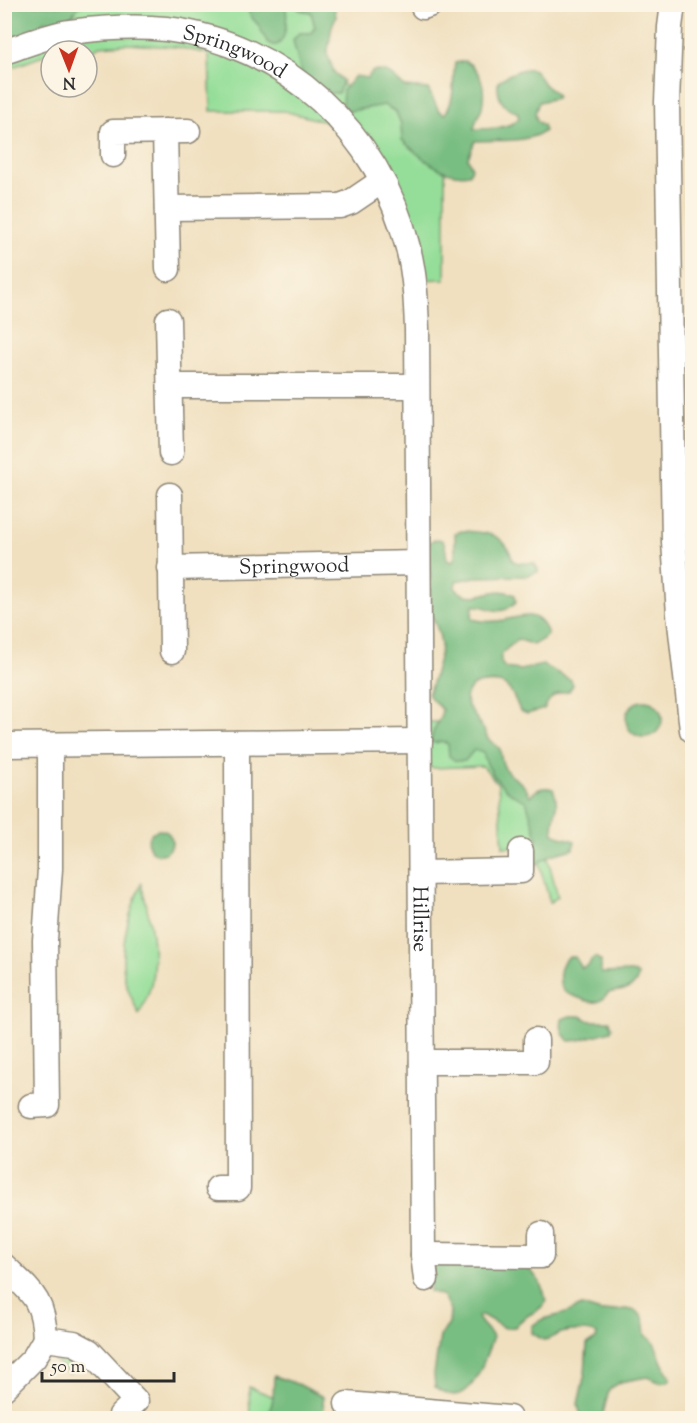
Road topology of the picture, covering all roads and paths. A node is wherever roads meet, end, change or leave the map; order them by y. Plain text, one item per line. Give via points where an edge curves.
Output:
1 (673, 4) edge
2 (4, 52) edge
3 (112, 155) dead end
4 (382, 181) junction
5 (168, 208) junction
6 (168, 269) dead end
7 (168, 320) dead end
8 (170, 386) junction
9 (416, 386) junction
10 (171, 453) dead end
11 (170, 495) dead end
12 (683, 512) edge
13 (418, 564) junction
14 (170, 567) junction
15 (172, 651) dead end
16 (693, 730) edge
17 (420, 741) junction
18 (237, 743) junction
19 (4, 745) edge
20 (50, 745) junction
21 (521, 851) dead end
22 (421, 873) junction
23 (536, 1041) dead end
24 (422, 1062) junction
25 (31, 1106) dead end
26 (218, 1188) dead end
27 (542, 1234) dead end
28 (423, 1255) junction
29 (4, 1266) edge
30 (426, 1279) dead end
31 (45, 1339) junction
32 (4, 1388) edge
33 (347, 1404) dead end
34 (121, 1415) dead end
35 (509, 1419) edge

1 - 12 street via 667,102
2 - 4 street, Springwood via 68,32 105,29 165,29 219,42 246,52 302,84 345,123
3 - 5 street via 113,132 176,131
4 - 5 street via 340,206
4 - 9 street, Springwood via 400,220 414,280
5 - 6 street
7 - 8 street
8 - 9 street
8 - 10 street
9 - 13 street, Springwood
11 - 14 street
12 - 16 street via 676,584
13 - 14 street, Springwood
13 - 17 street, Springwood
14 - 15 street
17 - 18 street
17 - 22 street, Hillrise
18 - 20 street
18 - 26 street via 238,1188
19 - 20 street
20 - 25 street via 46,1105
21 - 22 street via 521,871
22 - 24 street, Hillrise
23 - 24 street via 536,1062
24 - 28 street, Hillrise
27 - 28 street via 542,1256
28 - 30 street, Hillrise
29 - 31 street via 39,1302
31 - 32 street via 34,1358
31 - 34 street via 74,1343 90,1352 136,1401
33 - 35 street

